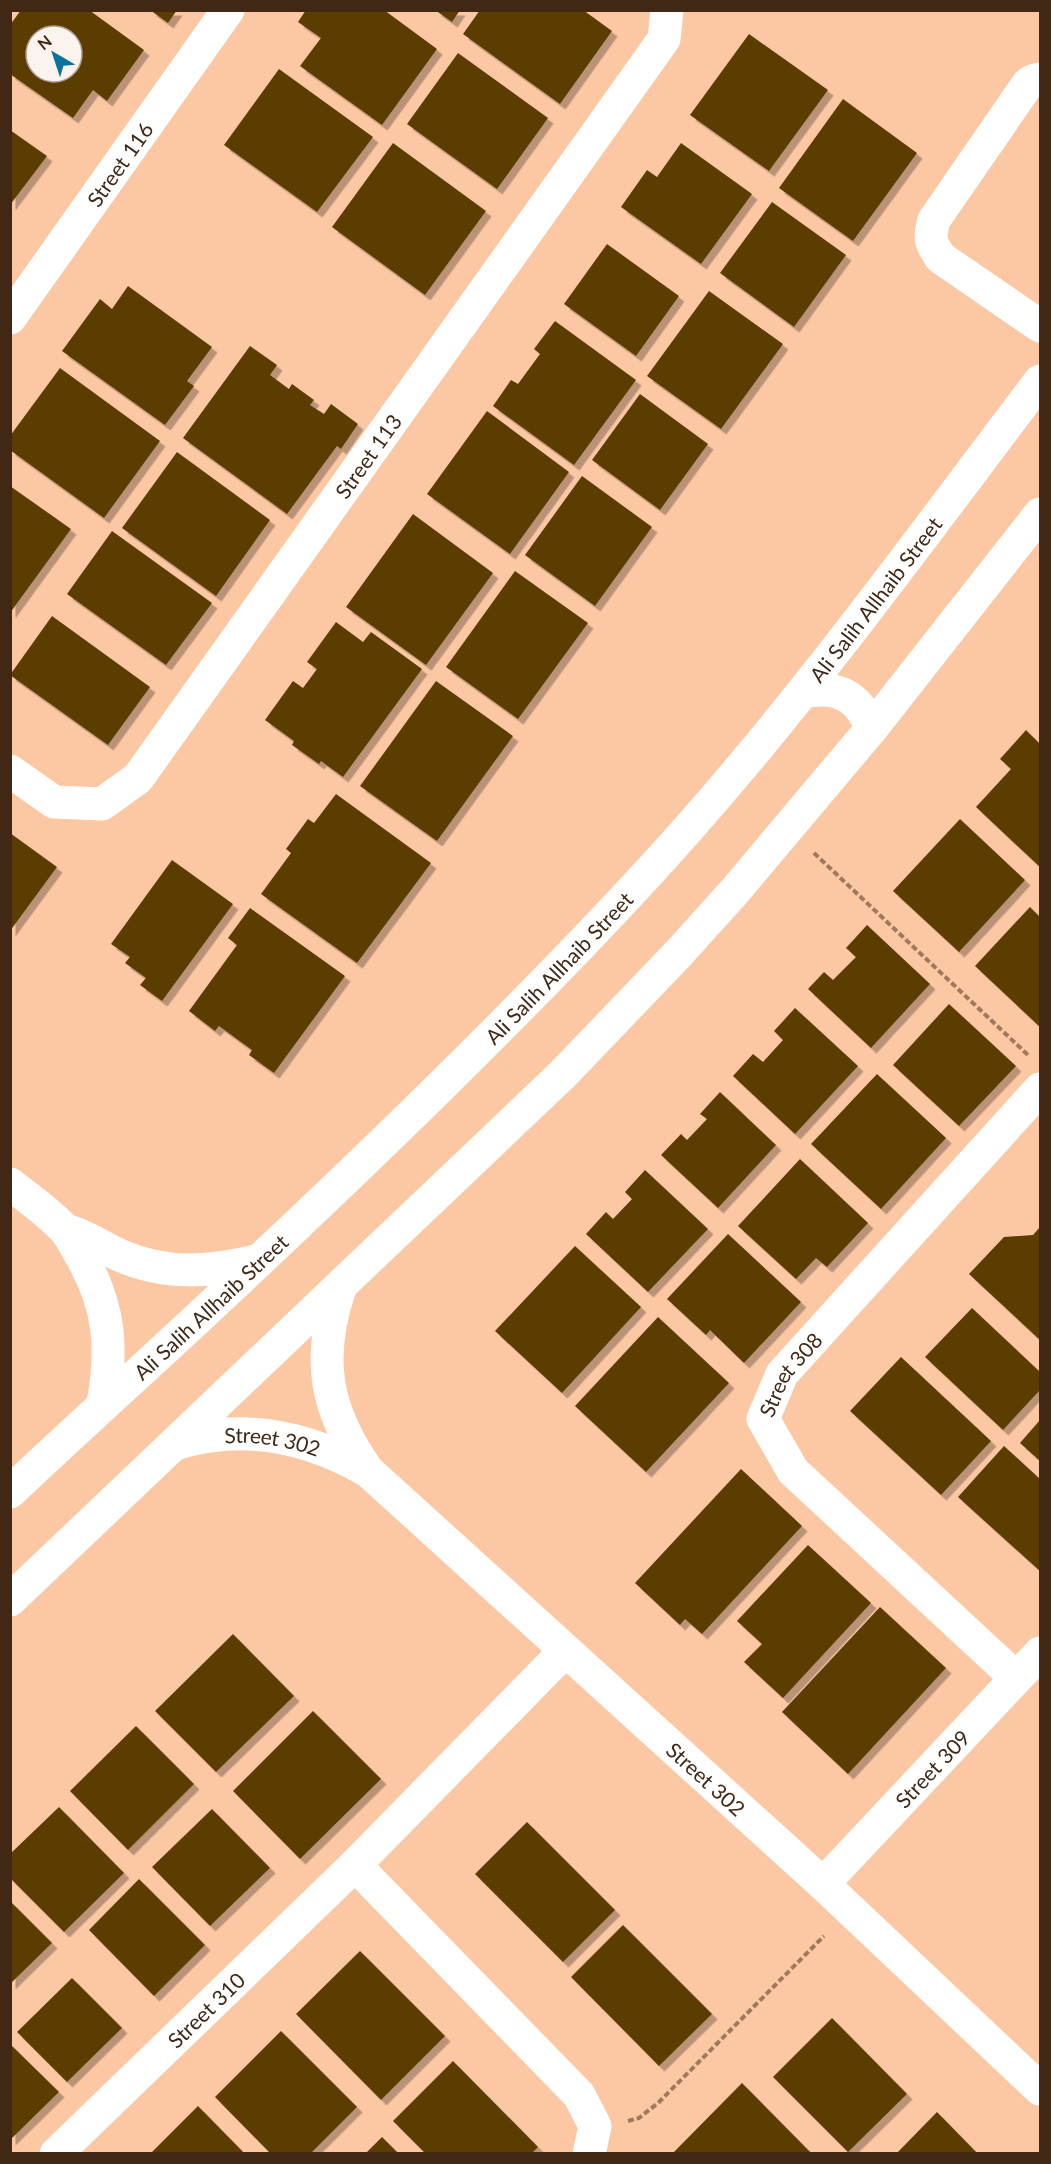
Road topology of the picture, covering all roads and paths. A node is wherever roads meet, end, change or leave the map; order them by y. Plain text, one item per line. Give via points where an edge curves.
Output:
1 (228, 10) edge
2 (667, 10) edge
3 (1041, 79) edge
4 (10, 318) edge
5 (1041, 326) edge
6 (1041, 381) edge
7 (1041, 514) edge
8 (804, 692) junction
9 (872, 728) junction
10 (10, 771) edge
11 (788, 828) junction
12 (1036, 1074) edge
13 (10, 1184) edge
14 (65, 1230) junction
15 (261, 1260) junction
16 (340, 1287) junction
17 (103, 1404) junction
18 (174, 1444) junction
19 (368, 1471) junction
20 (10, 1492) edge
21 (10, 1600) edge
22 (565, 1651) junction
23 (1041, 1653) edge
24 (1016, 1678) junction
25 (355, 1865) junction
26 (823, 1884) junction
27 (850, 1909) junction
28 (1041, 2089) edge
29 (592, 2140) edge
30 (56, 2154) edge

1 - 4 street, Street 116
2 - 10 street, Street 113 via 664,39 138,778 102,804 54,802
3 - 5 street via 1027,86 934,220 930,233 932,246 941,258
6 - 8 street, Ali Salih Allhaib Street
7 - 9 street
8 - 9 street via 838,692 853,700
8 - 15 street, Ali Salih Allhaib Street via 652,869 581,944 416,1112
9 - 11 street
11 - 12 path
11 - 16 street via 678,954 571,1065
12 - 24 street, Street 308 via 782,1374 763,1419 793,1471
13 - 14 street
14 - 15 street via 143,1264 172,1270 202,1271
14 - 17 street via 91,1274 103,1305 109,1338
15 - 17 street, Ali Salih Allhaib Street
16 - 18 street
16 - 19 street, Street 302 via 327,1337 329,1388 350,1446
17 - 20 street, Ali Salih Allhaib Street
18 - 19 street, Street 302 via 210,1436 284,1437 323,1449
18 - 21 street
19 - 22 street, Street 302
22 - 25 street, Street 310
22 - 26 street, Street 302
23 - 24 street, Street 309
24 - 26 street, Street 309
25 - 29 street via 579,2095
25 - 30 street, Street 310
26 - 27 street, Street 302
27 - 28 street, Street 302
27 - 29 path via 658,2103 639,2118 618,2124

